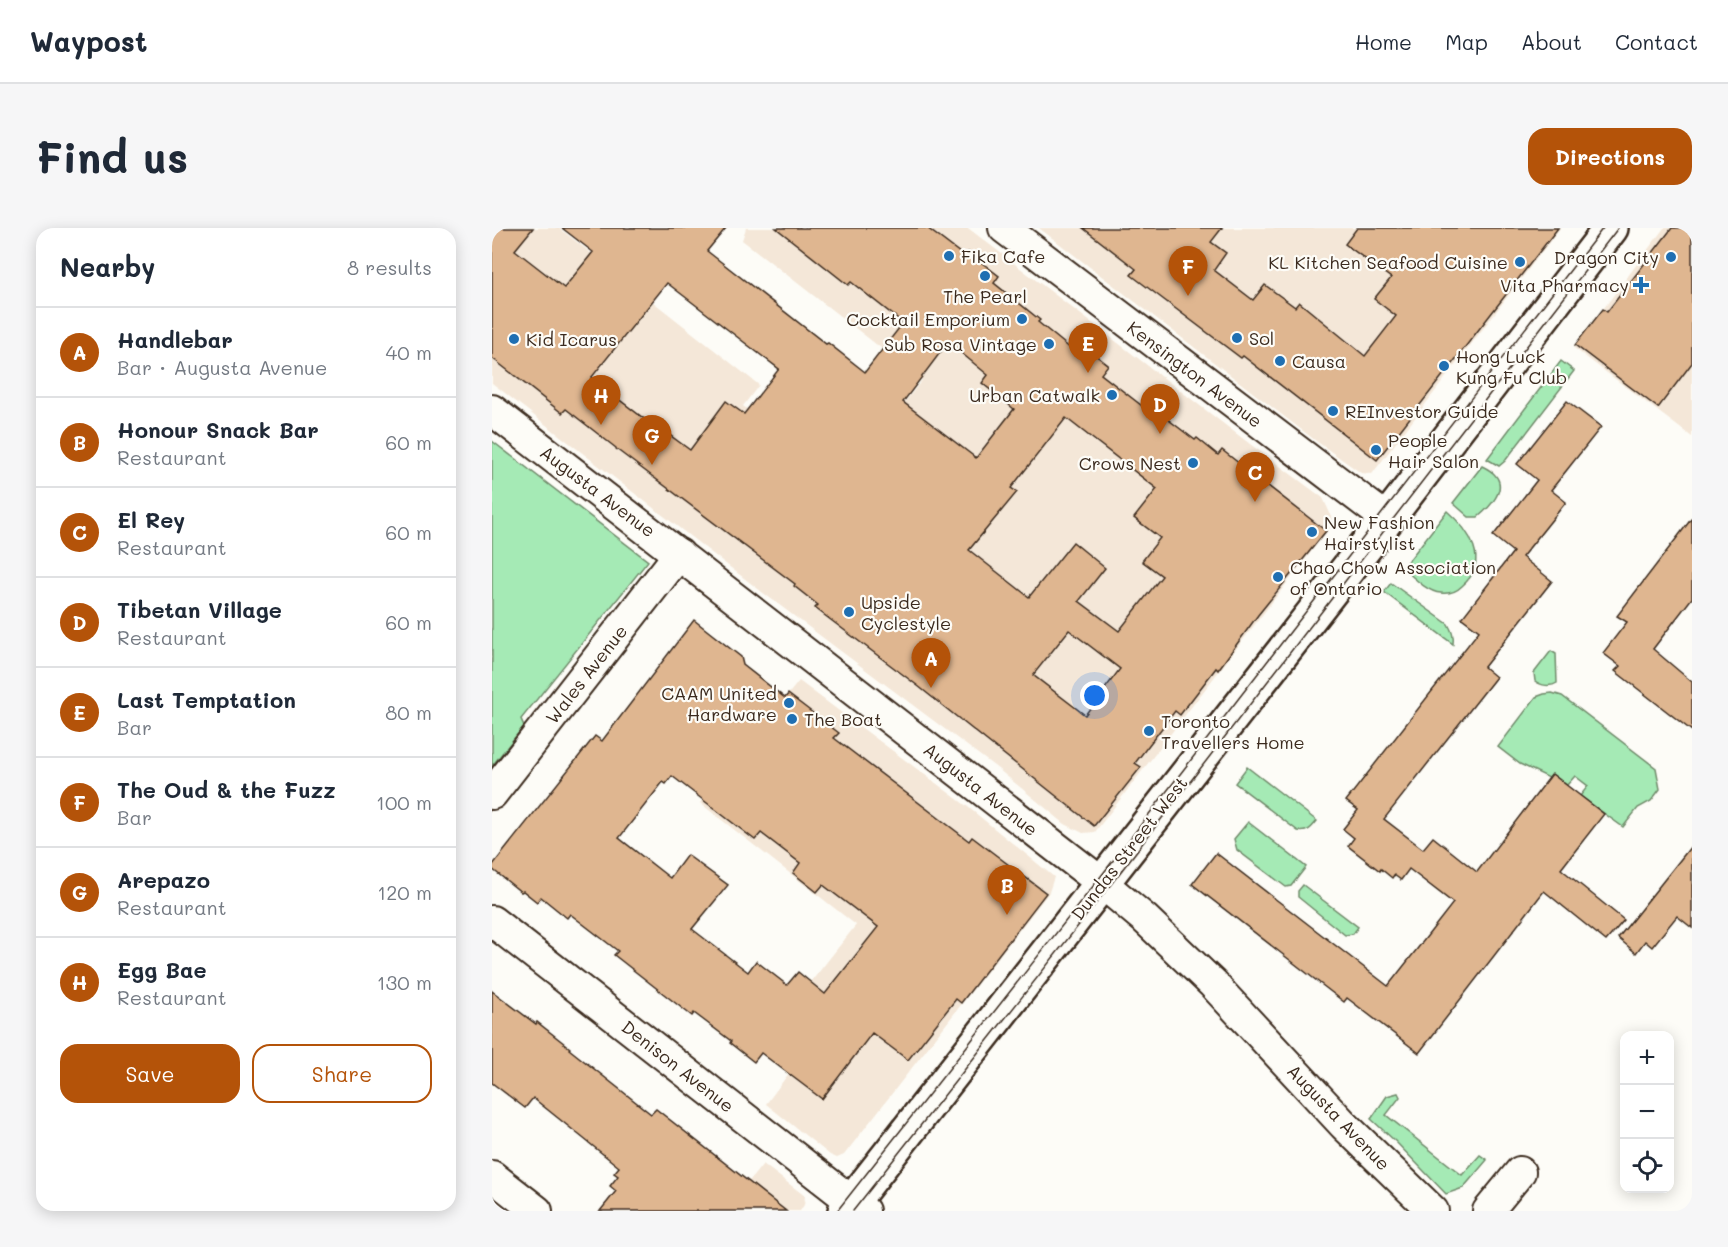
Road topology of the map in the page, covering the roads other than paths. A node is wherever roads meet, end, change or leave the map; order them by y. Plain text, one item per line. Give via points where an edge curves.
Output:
1 (1004, 228) edge
2 (1611, 228) edge
3 (492, 410) edge
4 (1387, 519) junction
5 (680, 554) junction
6 (492, 794) edge
7 (1102, 883) junction
8 (492, 921) edge
9 (1520, 1172) dead end
10 (492, 1176) edge
11 (854, 1208) edge
12 (537, 1211) edge
13 (1433, 1211) edge
14 (1488, 1211) edge

1 - 4 street, Kensington Avenue
2 - 4 main road, Dundas Street West
3 - 5 street, Augusta Avenue
4 - 7 main road, Dundas Street West
5 - 6 street, Wales Avenue
5 - 7 street, Augusta Avenue
7 - 11 main road, Dundas Street West
7 - 13 street, Augusta Avenue via 1213,984 1344,1125
8 - 11 street, Denison Avenue
9 - 14 street
10 - 12 street

